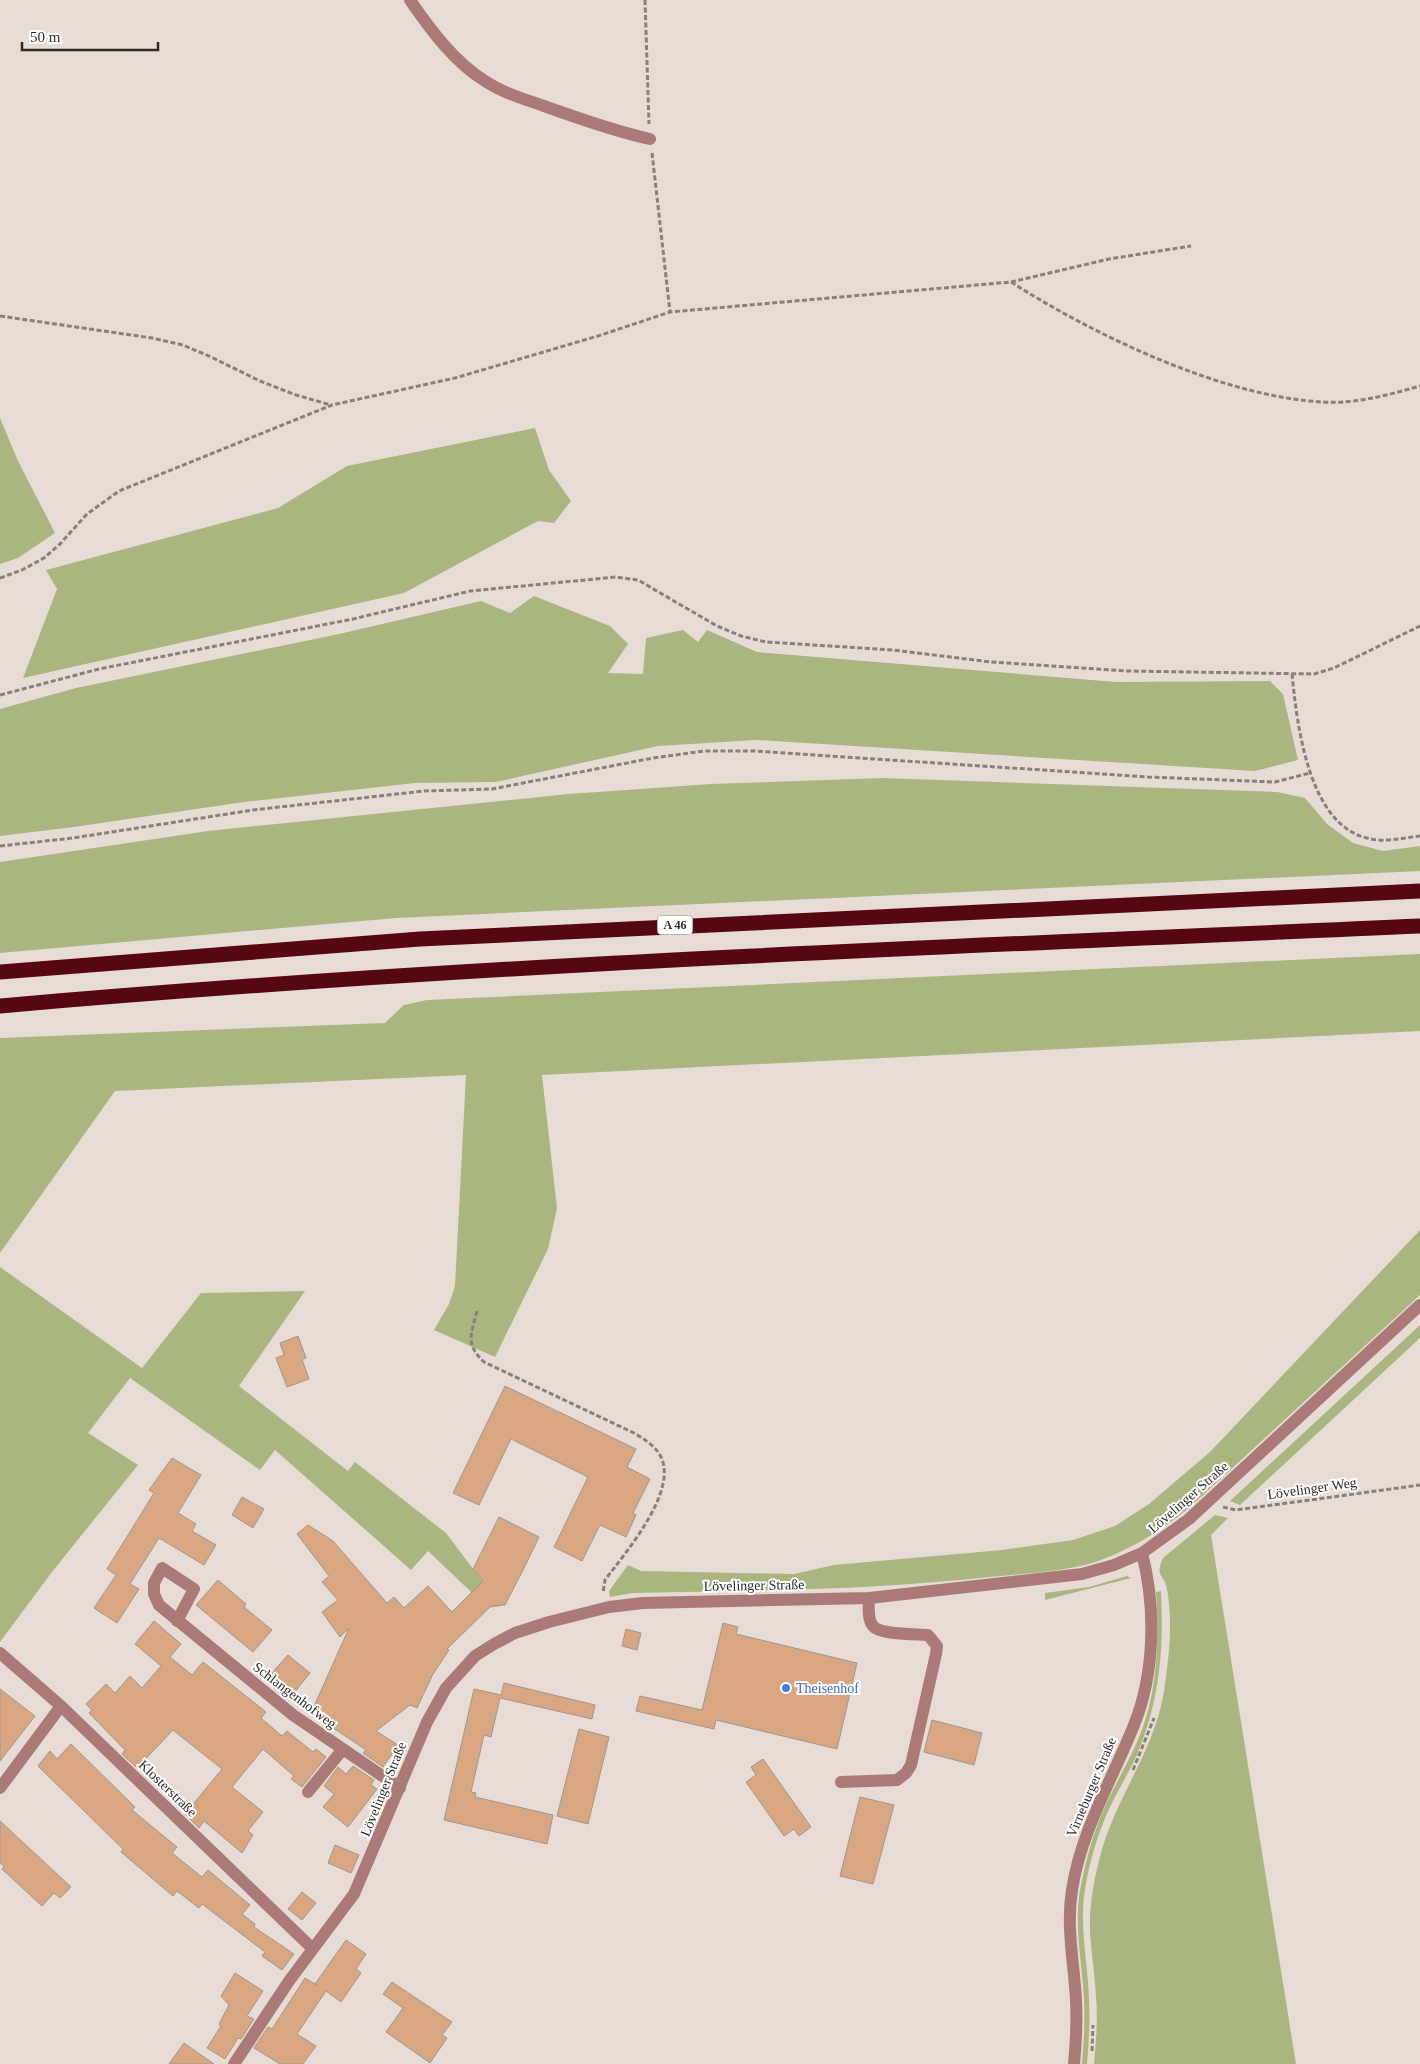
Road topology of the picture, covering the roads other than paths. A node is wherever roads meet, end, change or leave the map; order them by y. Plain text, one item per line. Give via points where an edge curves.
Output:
1 (410, 0) edge
2 (650, 139) road end
3 (1420, 891) edge
4 (1420, 926) edge
5 (0, 972) edge
6 (0, 1006) edge
7 (1420, 1305) edge
8 (1142, 1553) junction
9 (869, 1598) junction
10 (177, 1621) dead end
11 (0, 1653) edge
12 (61, 1706) junction
13 (343, 1749) junction
14 (840, 1782) dead end
15 (0, 1788) edge
16 (400, 1788) junction
17 (308, 1792) dead end
18 (313, 1949) junction
19 (234, 2064) edge
20 (1074, 2064) edge

1 - 2 street via 432,31 454,54 501,91 612,130
3 - 5 highway, A 46 via 439,938
4 - 6 highway via 642,960 172,991
7 - 8 street, Lövelinger Straße via 1189,1520
8 - 9 street, Lövelinger Straße via 1114,1566 1082,1574
8 - 20 street, Virneburger Straße via 1150,1620 1144,1692 1135,1723 1094,1812 1072,1891 1069,1926 1076,1999
9 - 14 street via 872,1626 880,1631 928,1636 937,1646 936,1654 911,1765 906,1773 897,1780
9 - 16 street, Lövelinger Straße via 666,1602 609,1607 515,1633 475,1656 446,1688 435,1704
10 - 13 street, Schlangenhofweg via 286,1710
11 - 12 street, Klosterstraße
12 - 15 street
12 - 18 street, Klosterstraße
13 - 16 street, Schlangenhofweg
13 - 17 street
16 - 18 street, Lövelinger Straße via 354,1894
18 - 19 street, Lövelinger Straße

